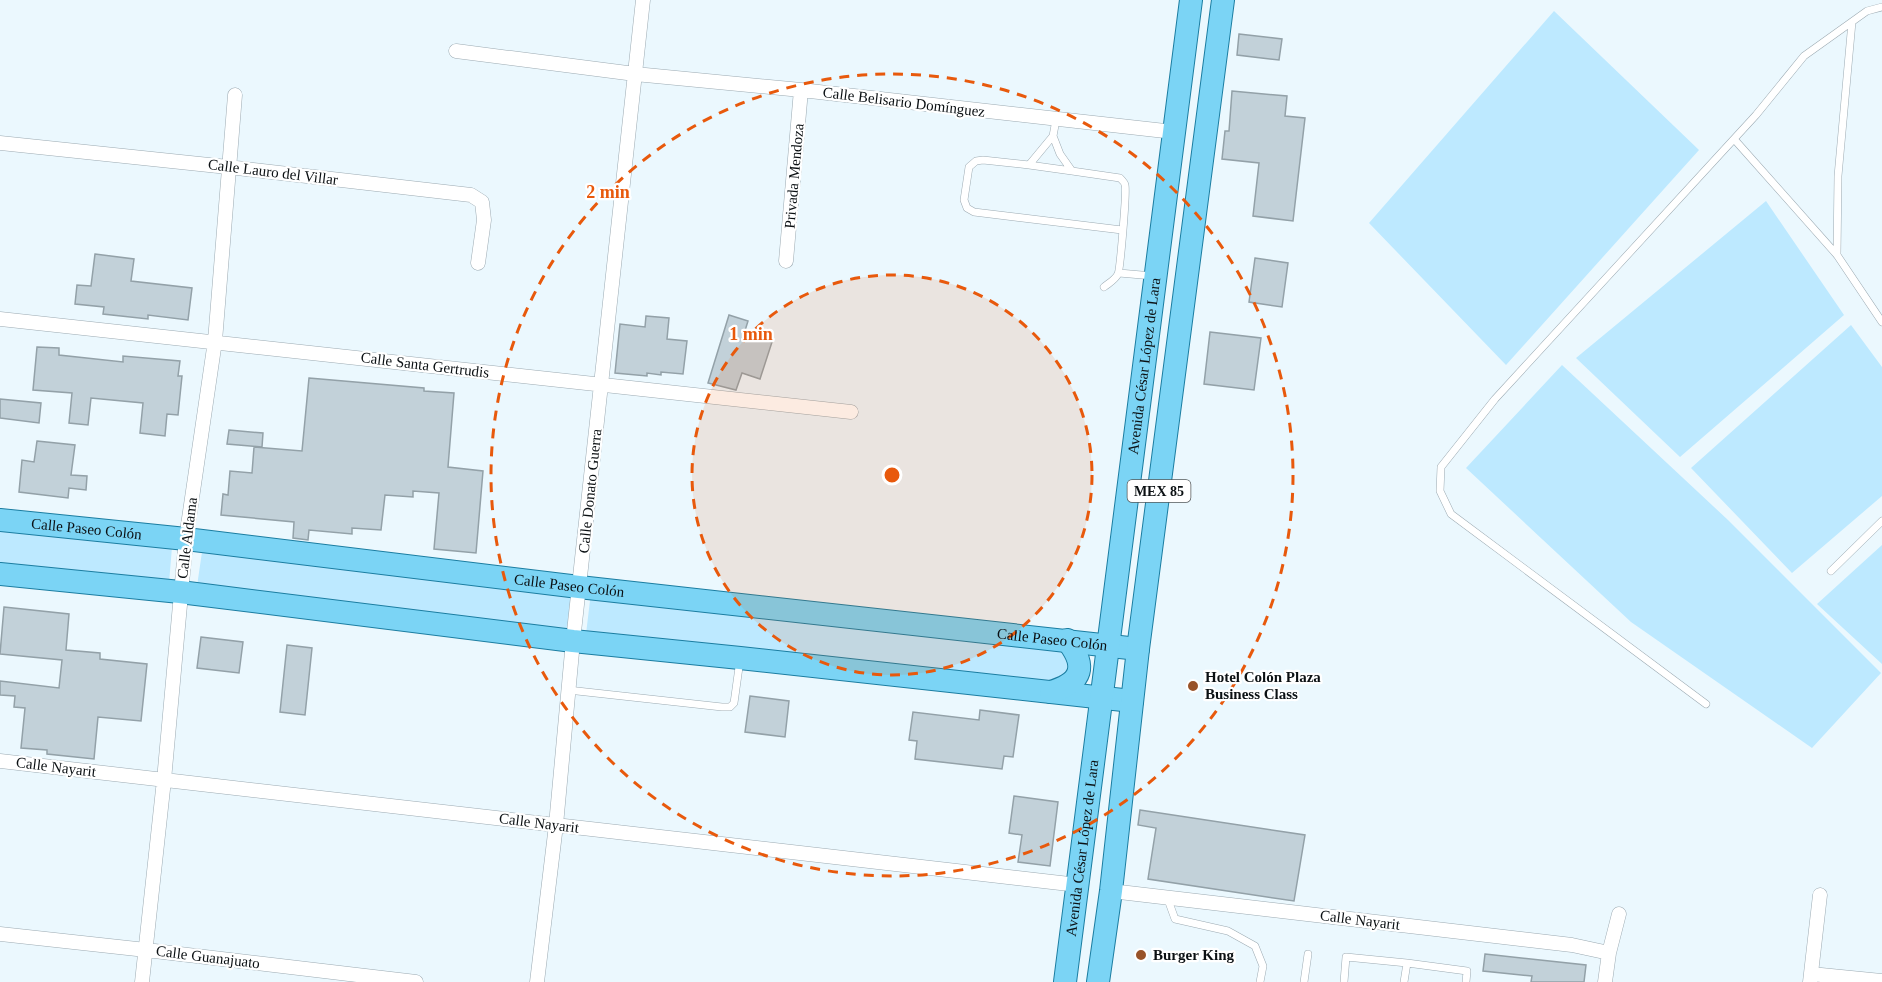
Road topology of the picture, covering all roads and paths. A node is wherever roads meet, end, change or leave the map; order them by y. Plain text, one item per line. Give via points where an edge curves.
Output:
1 (643, 0) edge
2 (1191, 0) edge
3 (1223, 0) edge
4 (1882, 7) edge
5 (1852, 22) junction
6 (456, 51) dead end
7 (635, 75) junction
8 (801, 90) junction
9 (235, 95) dead end
10 (1056, 120) junction
11 (1174, 132) junction
12 (1053, 136) junction
13 (1734, 139) junction
14 (0, 143) edge
15 (1029, 165) junction
16 (228, 167) junction
17 (1072, 171) junction
18 (1122, 230) junction
19 (1837, 255) junction
20 (786, 261) dead end
21 (478, 263) dead end
22 (1119, 273) junction
23 (1155, 276) junction
24 (1104, 286) dead end
25 (0, 319) edge
26 (1882, 322) edge
27 (215, 341) junction
28 (602, 385) junction
29 (851, 412) dead end
30 (0, 520) edge
31 (1882, 521) edge
32 (186, 538) junction
33 (1831, 571) dead end
34 (0, 574) edge
35 (579, 587) junction
36 (180, 592) junction
37 (1067, 640) junction
38 (573, 641) junction
39 (1107, 645) junction
40 (1138, 649) junction
41 (740, 658) junction
42 (568, 690) junction
43 (1051, 692) junction
44 (1102, 698) junction
45 (1132, 701) junction
46 (1706, 704) dead end
47 (0, 761) edge
48 (164, 780) junction
49 (556, 825) junction
50 (1078, 885) junction
51 (1111, 891) junction
52 (1820, 895) dead end
53 (1167, 897) junction
54 (1619, 914) dead end
55 (0, 934) edge
56 (146, 950) junction
57 (1609, 953) junction
58 (1308, 954) dead end
59 (1407, 963) junction
60 (1810, 978) edge
61 (1882, 981) edge
62 (142, 982) edge
63 (416, 982) edge
64 (537, 982) edge
65 (1065, 982) edge
66 (1098, 982) edge
67 (1260, 982) edge
68 (1304, 982) edge
69 (1344, 982) edge
70 (1404, 982) edge
71 (1466, 982) edge
72 (1605, 982) edge

1 - 7 street, Calle Donato Guerra
2 - 11 main road, Avenida César López de Lara / MEX 85
3 - 40 main road, Avenida César López de Lara / MEX 85
4 - 5 lane via 1867,11
5 - 13 lane via 1804,56
5 - 19 lane via 1838,176
6 - 7 street, Calle Belisario Domínguez
7 - 8 street, Calle Belisario Domínguez
7 - 28 street, Calle Donato Guerra
8 - 10 street, Calle Belisario Domínguez
8 - 20 street, Privada Mendoza
9 - 16 street, Calle Aldama
10 - 11 street, Calle Belisario Domínguez
10 - 12 lane
11 - 23 main road, Avenida César López de Lara / MEX 85
12 - 15 lane
12 - 17 lane
13 - 19 lane
13 - 46 lane via 1495,399 1441,467 1440,491 1451,514
14 - 16 street, Calle Lauro del Villar
15 - 17 lane
15 - 18 lane via 976,161 969,167 964,200 967,208
16 - 21 street, Calle Lauro del Villar via 471,195 482,202
16 - 27 street, Calle Aldama
17 - 18 lane via 1120,178 1125,184 1126,198
18 - 22 lane
19 - 26 lane
22 - 23 lane
22 - 24 lane
23 - 39 main road, Avenida César López de Lara / MEX 85
25 - 27 street, Calle Santa Gertrudis
27 - 28 street, Calle Santa Gertrudis
27 - 32 street, Calle Aldama
28 - 29 street, Calle Santa Gertrudis
28 - 35 street, Calle Donato Guerra
30 - 32 main road, Calle Paseo Colón
31 - 33 lane
32 - 35 main road, Calle Paseo Colón
32 - 36 street, Calle Aldama
34 - 36 main road
35 - 37 main road, Calle Paseo Colón
35 - 38 street, Calle Donato Guerra
36 - 38 main road
36 - 48 street, Calle Aldama
37 - 39 main road, Calle Paseo Colón
37 - 43 main road via 1077,655 1077,675 1070,684
38 - 41 main road
38 - 42 street, Calle Donato Guerra
39 - 40 main road, Calle Paseo Colón
39 - 44 main road, Avenida César López de Lara / MEX 85
40 - 45 main road, Avenida César López de Lara / MEX 85
41 - 42 lane via 734,703 730,706
41 - 43 main road
42 - 49 street, Calle Donato Guerra
43 - 44 main road
44 - 45 main road
44 - 50 main road, Avenida César López de Lara / MEX 85
45 - 51 main road, Avenida César López de Lara / MEX 85
47 - 48 street, Calle Nayarit
48 - 49 street, Calle Nayarit
48 - 56 street, Calle Aldama
49 - 50 street, Calle Nayarit
49 - 64 street, Calle Donato Guerra
50 - 65 main road, Avenida César López de Lara / MEX 85
51 - 53 street, Calle Nayarit
51 - 66 main road, Avenida César López de Lara / MEX 85
52 - 60 street
53 - 57 street, Calle Nayarit via 1572,945
53 - 67 lane via 1175,919 1228,931 1255,946 1263,966
54 - 57 street
55 - 56 street, Calle Guanajuato
56 - 62 street, Calle Aldama
56 - 63 street, Calle Guanajuato
57 - 72 street
58 - 68 lane
59 - 69 lane via 1346,957
59 - 70 lane
59 - 71 lane via 1467,970
60 - 61 street

